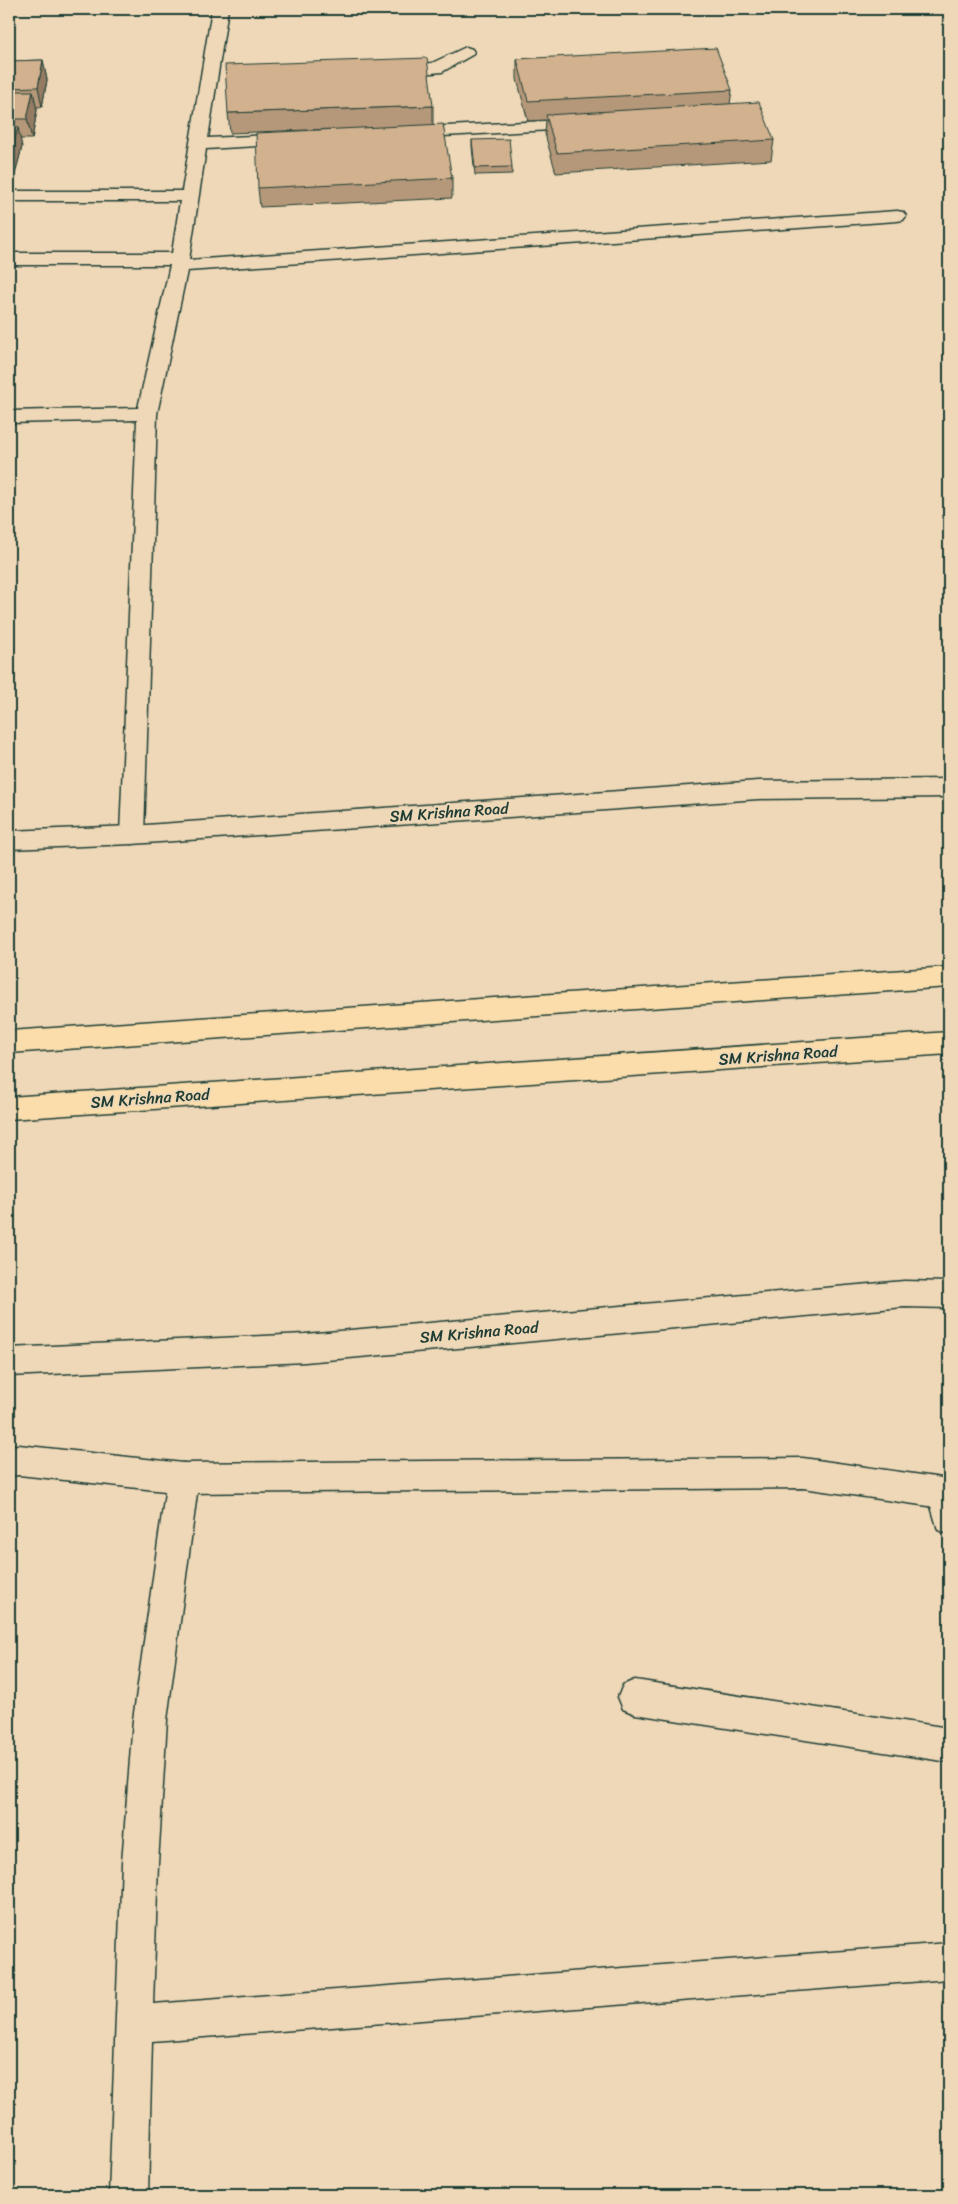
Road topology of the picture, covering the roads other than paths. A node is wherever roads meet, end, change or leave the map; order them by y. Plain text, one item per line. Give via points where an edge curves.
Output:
1 (220, 9) edge
2 (466, 52) dead end
3 (378, 72) edge
4 (602, 122) edge
5 (395, 134) edge
6 (307, 139) edge
7 (199, 144) junction
8 (9, 196) edge
9 (190, 196) junction
10 (897, 216) dead end
11 (9, 260) edge
12 (179, 262) junction
13 (147, 414) junction
14 (9, 417) edge
15 (949, 788) edge
16 (132, 835) junction
17 (9, 840) edge
18 (949, 977) edge
19 (9, 1042) edge
20 (949, 1043) edge
21 (9, 1108) edge
22 (949, 1295) edge
23 (9, 1362) edge
24 (9, 1461) edge
25 (183, 1478) junction
26 (947, 1502) edge
27 (635, 1698) dead end
28 (949, 1745) edge
29 (949, 1961) edge
30 (134, 2024) junction
31 (128, 2195) edge

1 - 7 street via 220,77
2 - 3 street via 436,68
4 - 5 street
6 - 7 street
7 - 9 street
8 - 9 street
9 - 12 street
10 - 12 street
11 - 12 street
12 - 13 street
13 - 14 street
13 - 16 street
15 - 16 street, SM Krishna Road via 758,790
16 - 17 street, SM Krishna Road
18 - 19 highway
20 - 21 highway, SM Krishna Road
22 - 23 street, SM Krishna Road via 904,1294 305,1348
24 - 25 street
25 - 26 street via 803,1473
25 - 30 street via 150,1720
27 - 28 street
29 - 30 street
30 - 31 street

